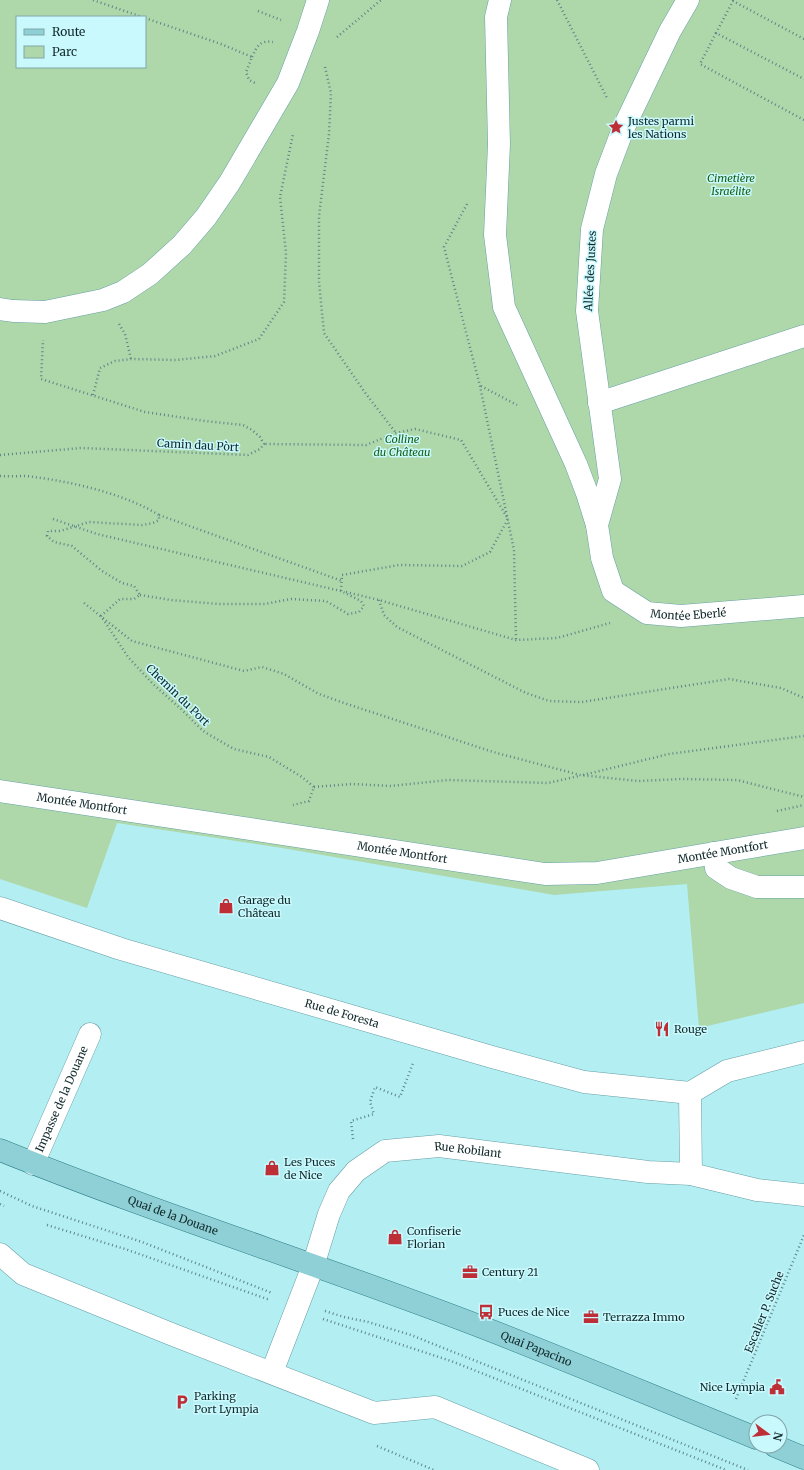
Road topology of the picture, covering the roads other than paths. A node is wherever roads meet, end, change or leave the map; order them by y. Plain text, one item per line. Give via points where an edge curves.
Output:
1 (318, 0) edge
2 (500, 0) edge
3 (688, 0) edge
4 (0, 309) edge
5 (804, 336) edge
6 (599, 403) junction
7 (597, 525) junction
8 (602, 558) joint
9 (804, 606) edge
10 (0, 790) edge
11 (804, 838) edge
12 (714, 853) junction
13 (804, 887) edge
14 (0, 908) edge
15 (90, 1034) dead end
16 (804, 1052) edge
17 (690, 1093) junction
18 (0, 1150) edge
19 (33, 1164) junction
20 (690, 1174) junction
21 (804, 1194) edge
22 (0, 1254) edge
23 (313, 1266) junction
24 (272, 1372) junction
25 (748, 1435) edge
26 (788, 1451) edge
27 (804, 1458) edge
28 (588, 1470) edge

1 - 4 street via 288,83 230,182 206,217 182,245 129,289 103,300 45,312
2 - 7 street via 496,17 499,144 495,235 504,307 576,464
3 - 6 street, Allée des Justes via 670,31 623,130 606,174 592,228 587,311
5 - 6 street
6 - 7 street, Allée des Justes via 610,478
7 - 8 street, Allée des Justes
8 - 9 street, Montée Eberlé via 613,591 647,613 680,616
10 - 12 street, Montée Montfort via 546,874 597,873
11 - 12 street, Montée Montfort
12 - 13 street via 716,868 731,878 756,887
14 - 17 street, Rue de Foresta via 121,949 584,1082
15 - 19 street, Impasse de la Douane
16 - 17 street via 727,1072
17 - 20 street
18 - 19 main road, Quai de la Douane
19 - 23 main road, Quai de la Douane
20 - 21 street, Rue Robilant via 757,1190
20 - 23 street, Rue Robilant via 648,1172 439,1146 385,1151 356,1171 339,1191
22 - 24 street via 23,1274
23 - 24 street, Rue Robilant
23 - 25 main road, Quai Papacino via 466,1321
24 - 28 street via 374,1413 435,1407
26 - 27 main road

